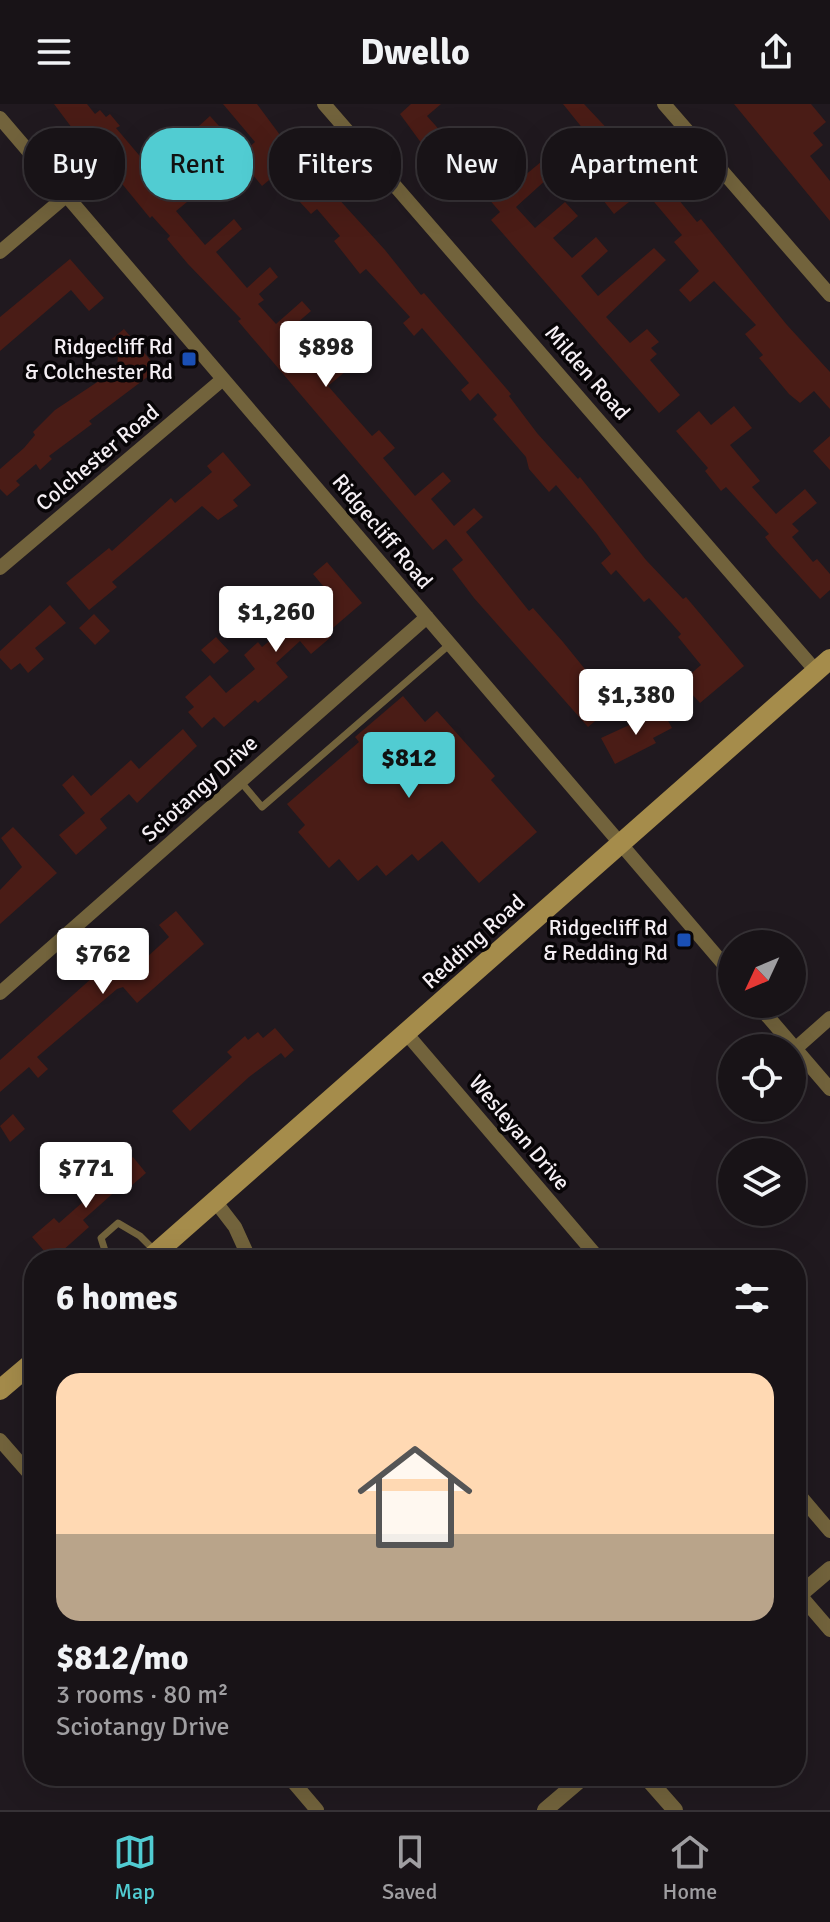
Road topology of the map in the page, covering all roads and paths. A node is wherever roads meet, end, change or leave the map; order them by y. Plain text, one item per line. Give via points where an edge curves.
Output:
1 (324, 104) edge
2 (664, 104) edge
3 (0, 118) edge
4 (24, 146) edge
5 (61, 200) edge
6 (69, 200) edge
7 (0, 252) edge
8 (830, 295) edge
9 (223, 379) junction
10 (0, 568) edge
11 (427, 617) junction
12 (451, 644) junction
13 (823, 665) edge
14 (240, 781) junction
15 (620, 843) junction
16 (718, 958) edge
17 (0, 993) edge
18 (769, 1018) edge
19 (830, 1018) edge
20 (406, 1033) junction
21 (782, 1034) edge
22 (806, 1039) edge
23 (806, 1062) edge
24 (830, 1089) edge
25 (215, 1201) junction
26 (105, 1250) edge
27 (148, 1250) edge
28 (159, 1250) edge
29 (245, 1250) edge
30 (591, 1250) edge
31 (24, 1370) edge
32 (0, 1390) edge
33 (0, 1440) edge
34 (24, 1468) edge
35 (806, 1503) edge
36 (830, 1531) edge
37 (830, 1569) edge
38 (806, 1590) edge
39 (806, 1605) edge
40 (830, 1630) edge
41 (297, 1786) edge
42 (573, 1786) edge
43 (654, 1786) edge
44 (317, 1810) edge
45 (545, 1810) edge
46 (675, 1810) edge

1 - 13 street, Milden Road
2 - 8 street
3 - 4 street, Ridgecliff Road
5 - 7 street
6 - 9 street, Ridgecliff Road
9 - 10 street, Colchester Road
9 - 11 street, Ridgecliff Road
11 - 12 street, Ridgecliff Road
11 - 14 street, Sciotangy Drive
12 - 14 lane via 262,807
12 - 15 street, Ridgecliff Road
13 - 15 main road, Redding Road
14 - 17 street, Sciotangy Drive
15 - 16 street, Ridgecliff Road
15 - 20 main road, Redding Road
18 - 21 street
19 - 22 street
20 - 25 main road, Redding Road
20 - 30 street, Wesleyan Drive
23 - 24 street
25 - 28 main road, Redding Road
25 - 29 street
26 - 27 lane via 101,1238 118,1223 140,1236
31 - 32 main road
33 - 34 street
35 - 36 street
37 - 38 street
39 - 40 street
41 - 44 street
42 - 45 street
43 - 46 street

